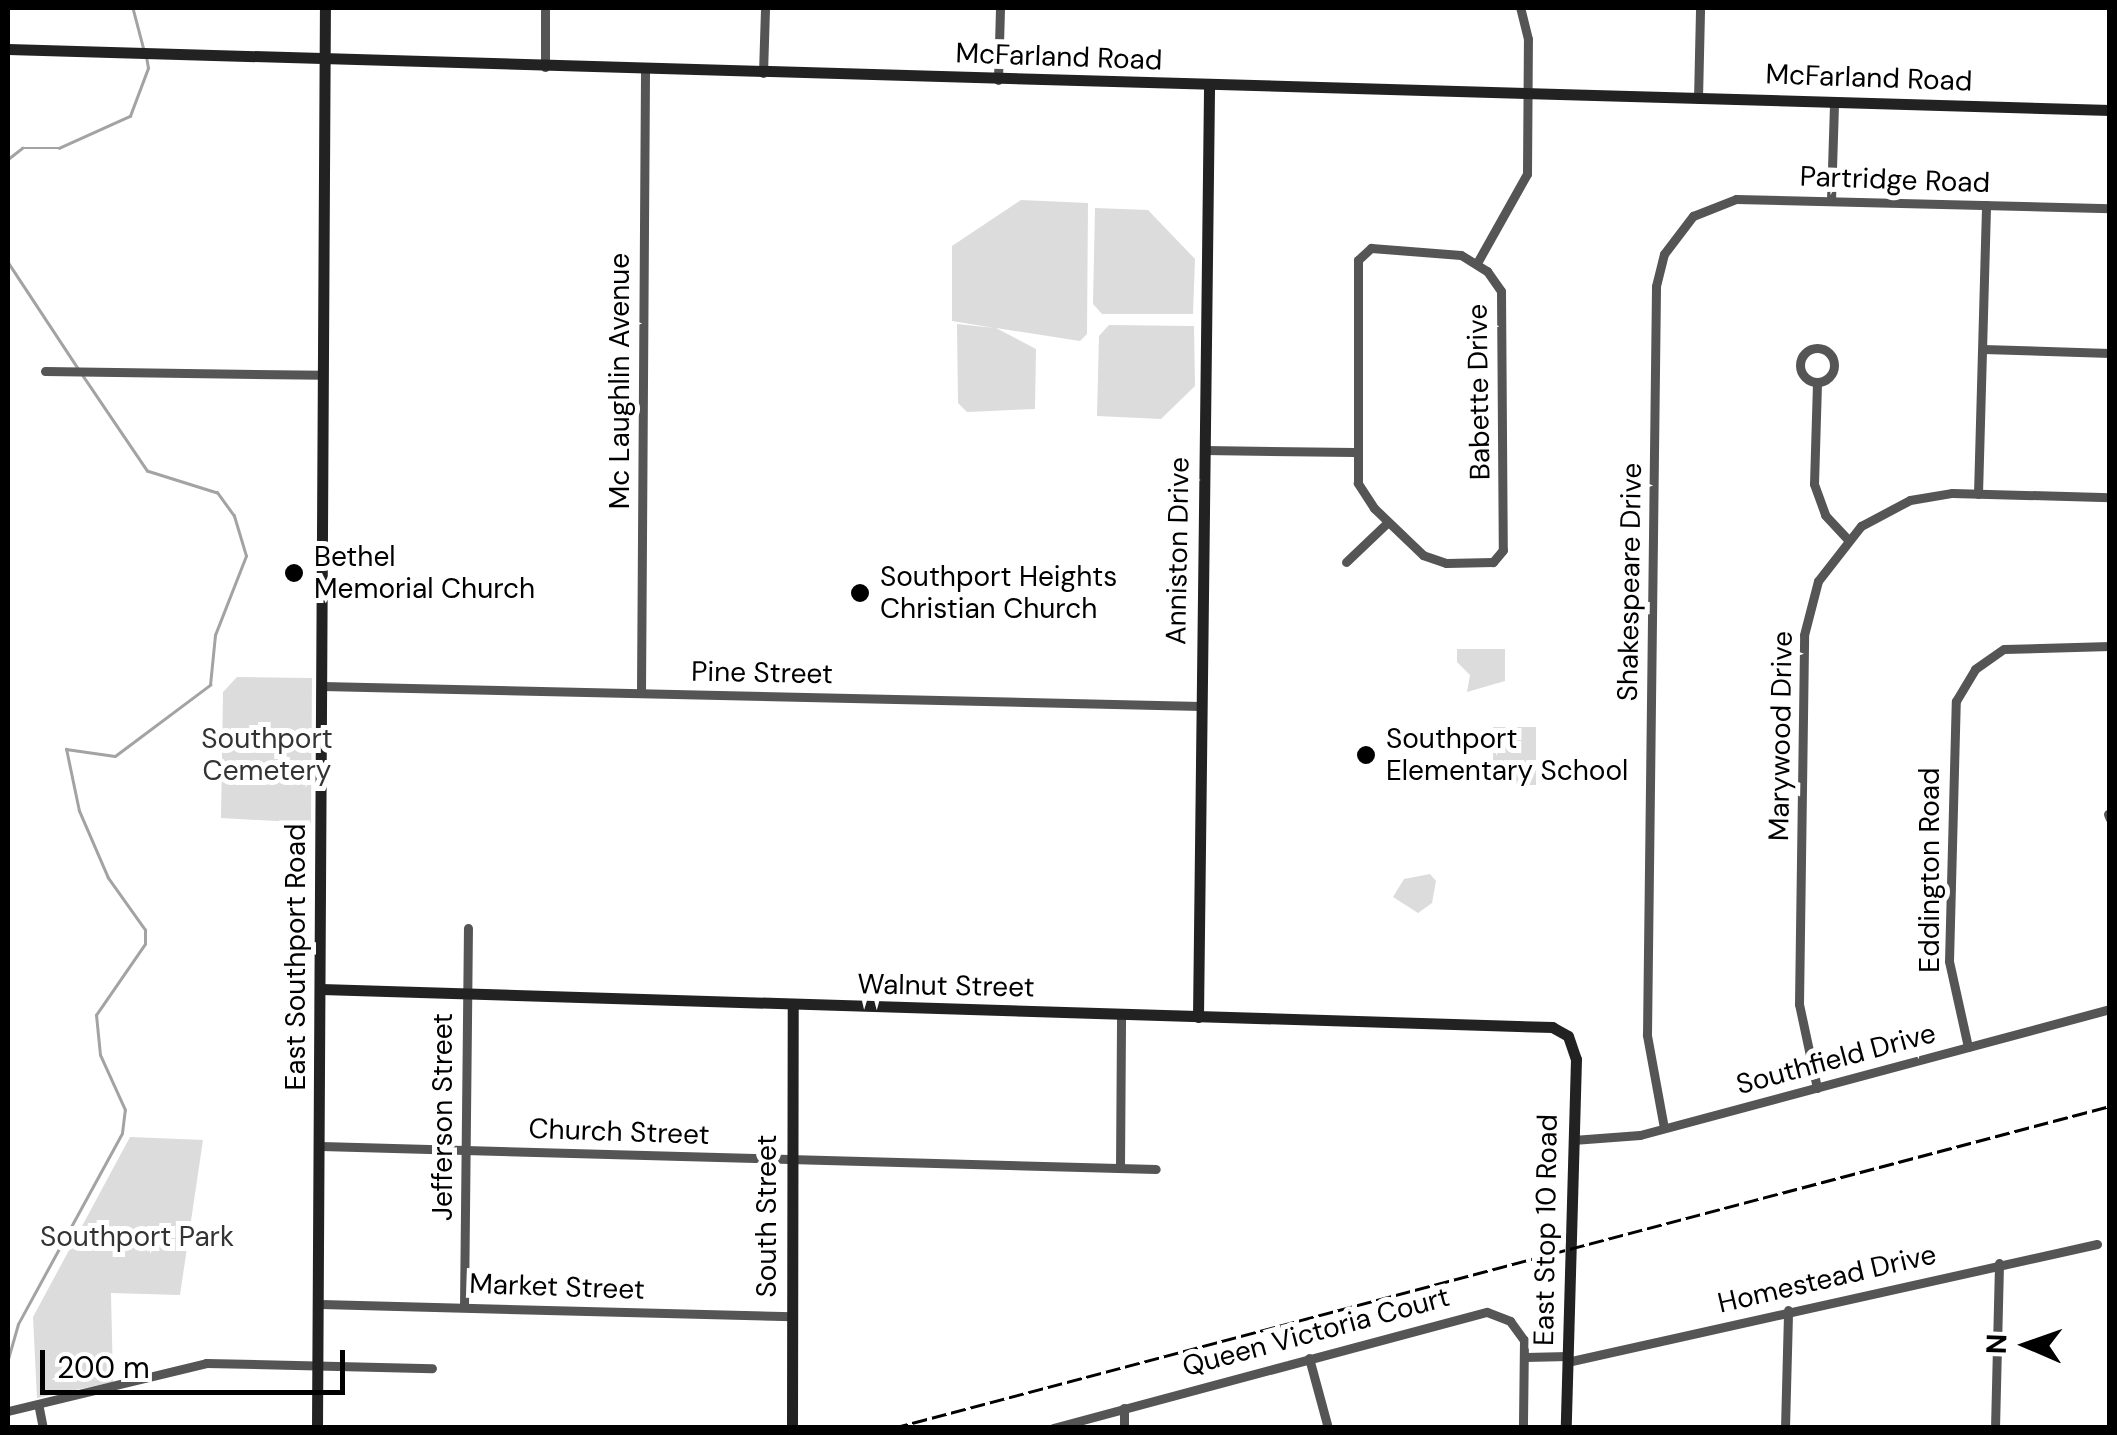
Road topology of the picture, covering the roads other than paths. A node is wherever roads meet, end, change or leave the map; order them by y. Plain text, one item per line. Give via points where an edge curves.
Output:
1 (324, 8) edge
2 (546, 8) edge
3 (764, 8) edge
4 (1000, 8) edge
5 (1520, 8) edge
6 (1700, 8) edge
7 (8, 49) edge
8 (324, 61) junction
9 (544, 67) junction
10 (645, 70) junction
11 (763, 74) junction
12 (998, 80) junction
13 (1209, 86) junction
14 (1528, 94) junction
15 (1698, 99) junction
16 (1834, 103) junction
17 (2110, 110) edge
18 (1832, 200) junction
19 (1986, 205) junction
20 (2110, 208) edge
21 (1686, 223) joint
22 (1477, 264) junction
23 (1982, 349) junction
24 (2110, 352) edge
25 (46, 372) dead end
26 (322, 376) junction
27 (1817, 383) dead end
28 (1204, 450) junction
29 (1355, 452) junction
30 (1978, 494) junction
31 (2110, 496) edge
32 (1388, 522) junction
33 (1847, 538) junction
34 (1346, 562) dead end
35 (2110, 646) edge
36 (322, 686) junction
37 (641, 693) junction
38 (1202, 706) junction
39 (468, 928) dead end
40 (321, 989) junction
41 (466, 993) junction
42 (792, 1006) junction
43 (2110, 1008) edge
44 (1121, 1015) junction
45 (1198, 1017) junction
46 (1568, 1036) joint
47 (1968, 1047) junction
48 (1817, 1088) junction
49 (1664, 1128) junction
50 (1572, 1140) junction
51 (321, 1146) junction
52 (466, 1150) junction
53 (792, 1160) junction
54 (1120, 1168) junction
55 (1156, 1169) dead end
56 (2097, 1244) dead end
57 (1999, 1263) junction
58 (321, 1304) junction
59 (464, 1307) junction
60 (1788, 1310) junction
61 (792, 1316) junction
62 (1526, 1357) junction
63 (1309, 1358) junction
64 (1567, 1359) junction
65 (319, 1364) junction
66 (432, 1368) dead end
67 (39, 1408) junction
68 (1124, 1408) junction
69 (12, 1411) edge
70 (1100, 1416) junction
71 (43, 1428) edge
72 (317, 1428) edge
73 (792, 1428) edge
74 (1053, 1428) edge
75 (1099, 1428) edge
76 (1124, 1428) edge
77 (1328, 1428) edge
78 (1523, 1428) edge
79 (1566, 1428) edge
80 (1785, 1428) edge
81 (1995, 1428) edge

1 - 8 street, East Southport Road
2 - 9 street
3 - 11 street
4 - 12 street
5 - 14 street, Babette Drive via 1528,39
6 - 15 street
7 - 8 street, McFarland Road
8 - 9 street, McFarland Road
8 - 26 street, East Southport Road
9 - 10 street, McFarland Road
10 - 11 street, McFarland Road
10 - 37 street, Mc Laughlin Avenue
11 - 12 street, McFarland Road
12 - 13 street, McFarland Road
13 - 14 street, McFarland Road
13 - 28 street, Anniston Drive
14 - 15 street, McFarland Road
14 - 22 street, Babette Drive via 1526,180
15 - 16 street, McFarland Road
16 - 17 street, McFarland Road
16 - 18 street
18 - 19 street, Partridge Road
18 - 21 street, Partridge Road via 1736,199
19 - 20 street, Partridge Road
19 - 23 street
21 - 49 street, Shakespeare Drive via 1662,258 1656,286 1647,1036
22 - 29 street via 1438,250 1361,253
22 - 32 street, Babette Drive via 1499,287 1506,310 1498,558 1437,561
23 - 24 street
23 - 30 street
25 - 26 street
26 - 36 street, East Southport Road
27 - 33 street via 1814,484 1825,514
28 - 29 street
28 - 38 street, Anniston Drive
29 - 32 street via 1363,492
30 - 31 street, Marywood Drive
30 - 33 street, Marywood Drive via 1910,500
32 - 34 street
33 - 48 street, Marywood Drive via 1818,581 1804,634 1799,1004
35 - 47 street, Eddington Road via 2004,649 1975,668 1960,692 1952,724 1949,950
36 - 37 street, Pine Street
36 - 40 street, East Southport Road
37 - 38 street, Pine Street
38 - 45 street, Anniston Drive
39 - 41 street, Jefferson Street
40 - 41 street, Walnut Street
40 - 51 street, East Southport Road
41 - 42 street, Walnut Street
41 - 52 street, Jefferson Street
42 - 44 street, Walnut Street
42 - 53 street, South Street
43 - 47 street, Southfield Drive
44 - 45 street, Walnut Street
44 - 54 street
45 - 46 street, Walnut Street via 1546,1026
46 - 50 street, East Stop 10 Road via 1576,1060
47 - 48 street, Southfield Drive
48 - 49 street, Southfield Drive
49 - 50 street, Southfield Drive
50 - 64 street, East Stop 10 Road
51 - 52 street, Church Street
51 - 58 street, East Southport Road
52 - 53 street, Church Street
52 - 59 street, Jefferson Street
53 - 54 street, Church Street
53 - 61 street, South Street
54 - 55 street, Church Street
56 - 57 street, Homestead Drive
57 - 60 street, Homestead Drive
57 - 81 street
58 - 59 street, Market Street
58 - 65 street, East Southport Road
59 - 61 street, Market Street
60 - 64 street, Homestead Drive
60 - 80 street
61 - 73 street, South Street
62 - 63 street, Queen Victoria Court via 1512,1322 1480,1312
62 - 64 street
62 - 78 street
63 - 68 street, Queen Victoria Court
63 - 77 street
64 - 79 street, East Stop 10 Road
65 - 66 street
65 - 67 street via 187,1365
65 - 72 street, East Southport Road
67 - 69 street
67 - 71 street
68 - 70 street, Queen Victoria Court
68 - 76 street
70 - 74 street, Queen Victoria Court
70 - 75 street

